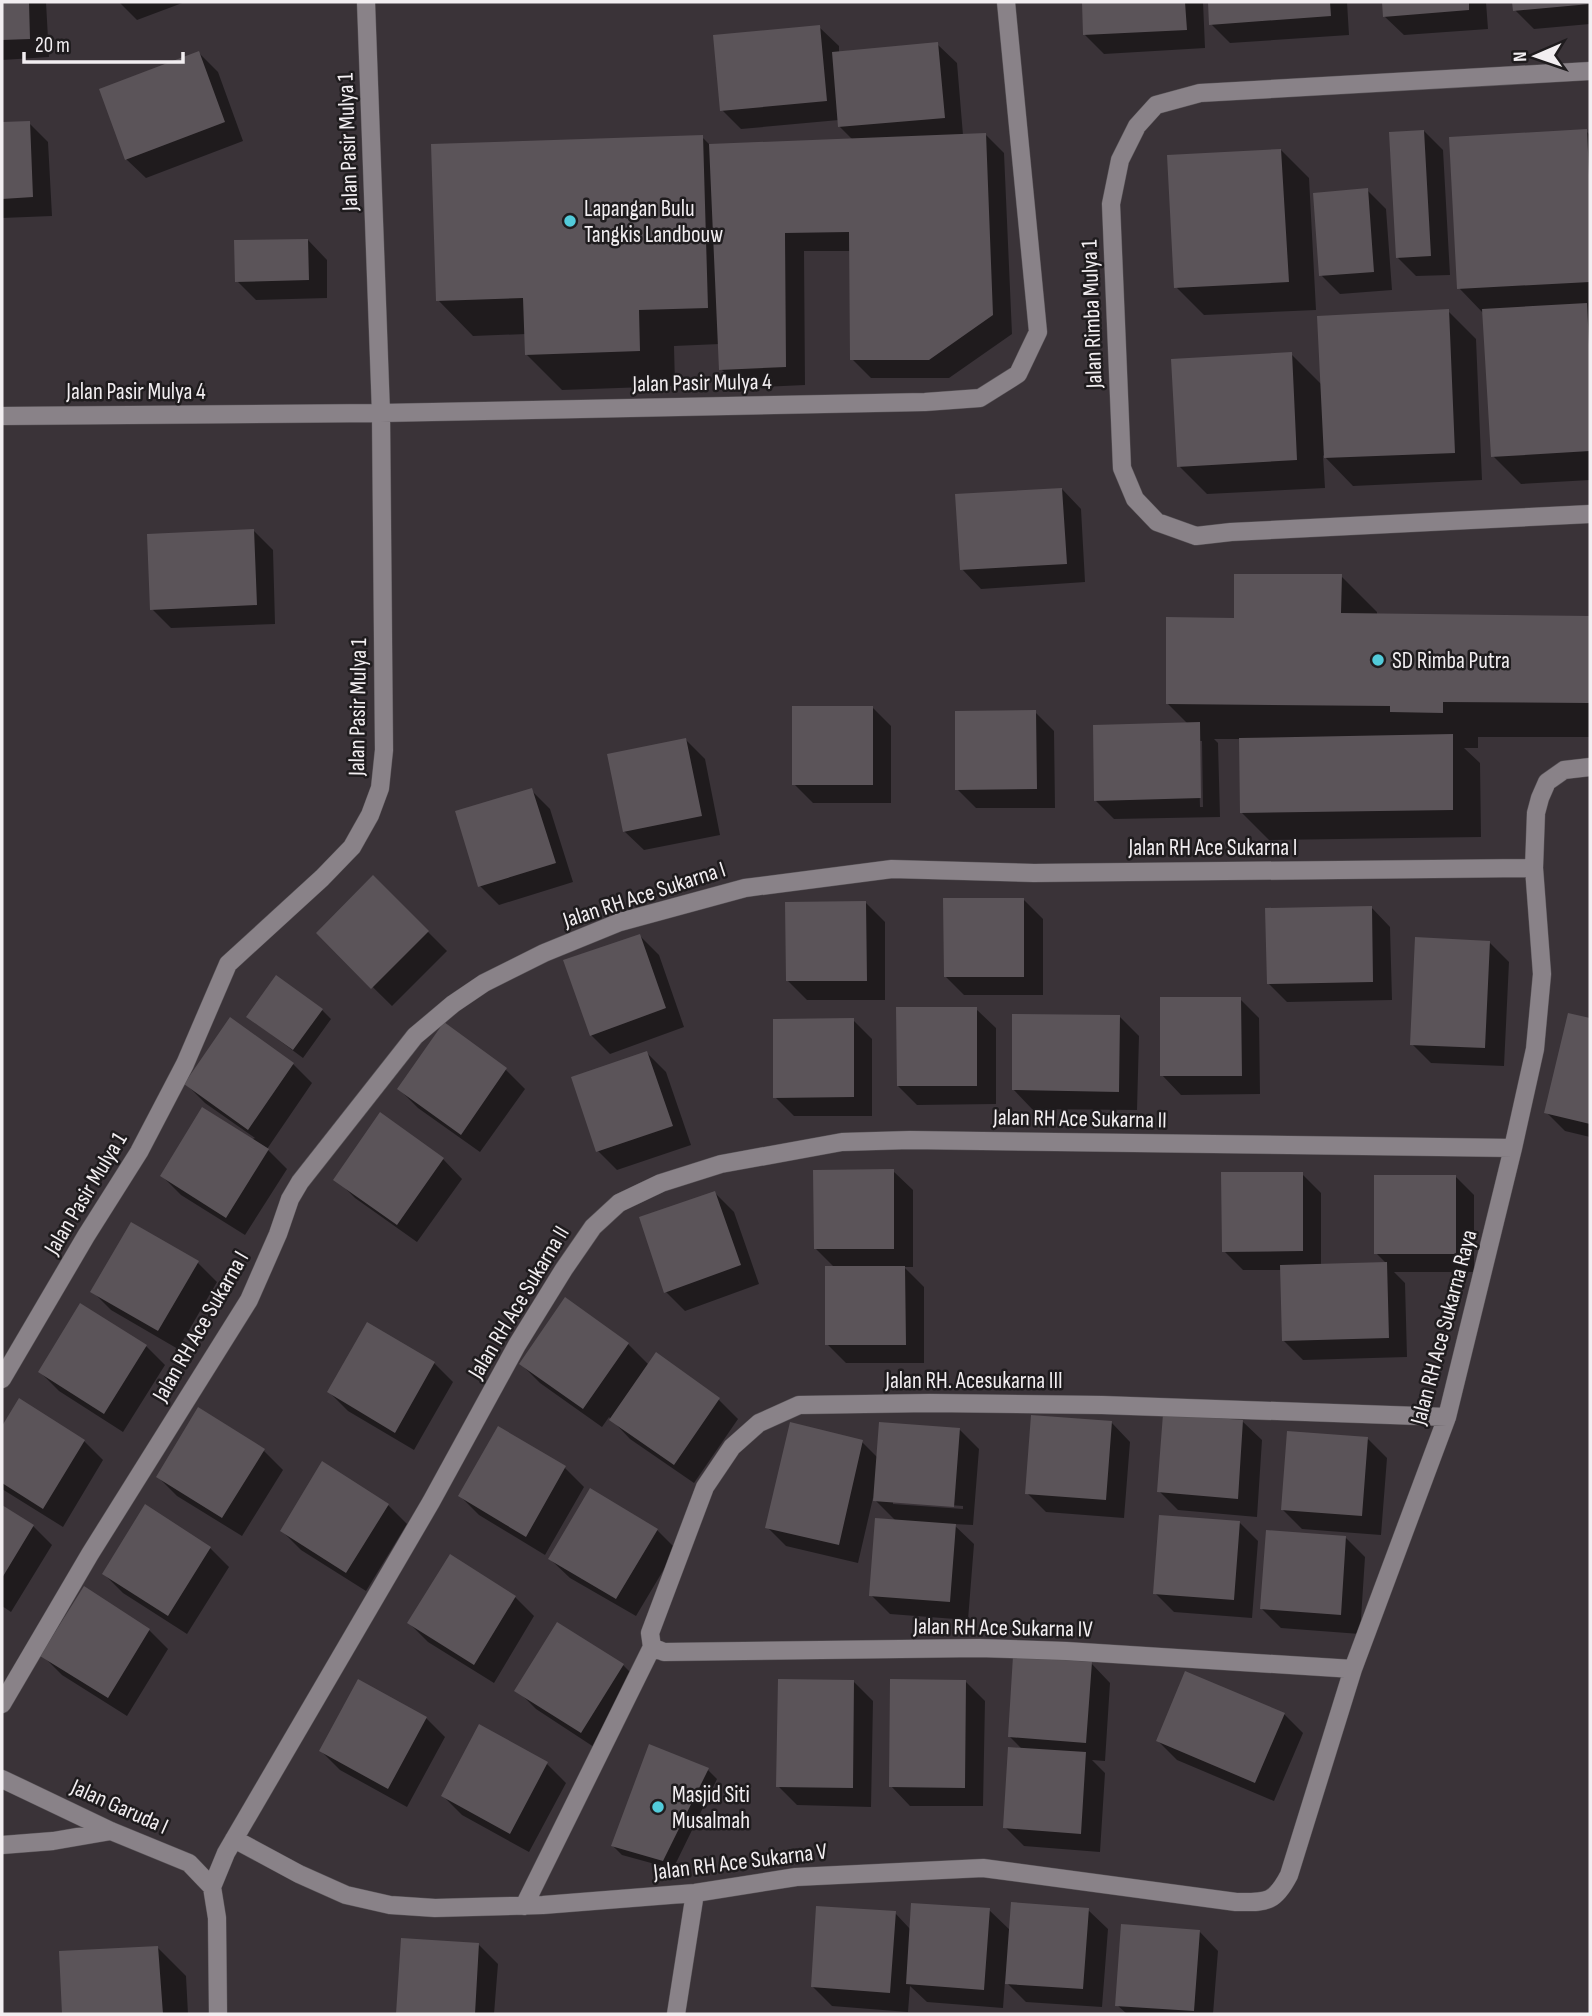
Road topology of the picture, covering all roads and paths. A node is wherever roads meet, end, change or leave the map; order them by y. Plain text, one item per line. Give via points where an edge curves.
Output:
1 (366, 2) edge
2 (1006, 2) edge
3 (1590, 71) edge
4 (381, 413) junction
5 (2, 416) edge
6 (1590, 514) edge
7 (1590, 767) edge
8 (1534, 868) junction
9 (1513, 1148) junction
10 (2, 1379) edge
11 (1447, 1417) junction
12 (652, 1647) junction
13 (1353, 1669) junction
14 (2, 1704) edge
15 (2, 1779) edge
16 (111, 1831) junction
17 (2, 1845) edge
18 (230, 1846) junction
19 (212, 1887) junction
20 (695, 1893) junction
21 (1264, 1902) joint
22 (524, 1906) junction
23 (218, 2014) edge
24 (676, 2014) edge

1 - 4 street, Jalan Pasir Mulya 1
2 - 4 street, Jalan Pasir Mulya 4 via 1038,332 1018,374 979,398 925,402
3 - 6 street, Jalan Rimba Mulya 1 via 1200,93 1156,105 1137,125 1120,160 1111,204 1122,468 1135,499 1157,522 1196,537
4 - 5 street, Jalan Pasir Mulya 4
4 - 10 street, Jalan Pasir Mulya 1 via 384,750 380,788 370,815 352,847 228,964 185,1064 139,1152
7 - 8 street, Jalan RH Ace Sukarna Raya via 1564,770 1547,782 1536,813
8 - 9 street, Jalan RH Ace Sukarna Raya via 1542,974 1535,1049
8 - 14 street, Jalan RH Ace Sukarna I via 1034,873 892,869 745,888 620,922 484,983 415,1035 300,1182 249,1300
9 - 11 street, Jalan RH Ace Sukarna Raya
9 - 18 street, Jalan RH Ace Sukarna II via 842,1142 721,1164 619,1203 593,1227 517,1345
11 - 12 street, Jalan RH. Acesukarna III via 1102,1405 799,1405 759,1423 732,1447 705,1487 650,1633
11 - 13 street, Jalan RH Ace Sukarna Raya
12 - 13 street, Jalan RH Ace Sukarna IV via 664,1652 992,1648
12 - 22 street, Jalan RH. Acesukarna III
13 - 21 street, Jalan RH Ace Sukarna Raya via 1289,1875 1280,1893
15 - 16 street, Jalan Garuda I
16 - 17 street
16 - 19 street, Jalan Garuda I via 189,1863
18 - 19 street, Jalan RH Ace Sukarna II
18 - 22 street, Jalan RH Ace Sukarna V via 346,1895 390,1905
19 - 23 street via 217,1918
20 - 21 street, Jalan RH Ace Sukarna V via 796,1877 983,1868
20 - 22 street, Jalan RH Ace Sukarna V
20 - 24 street

